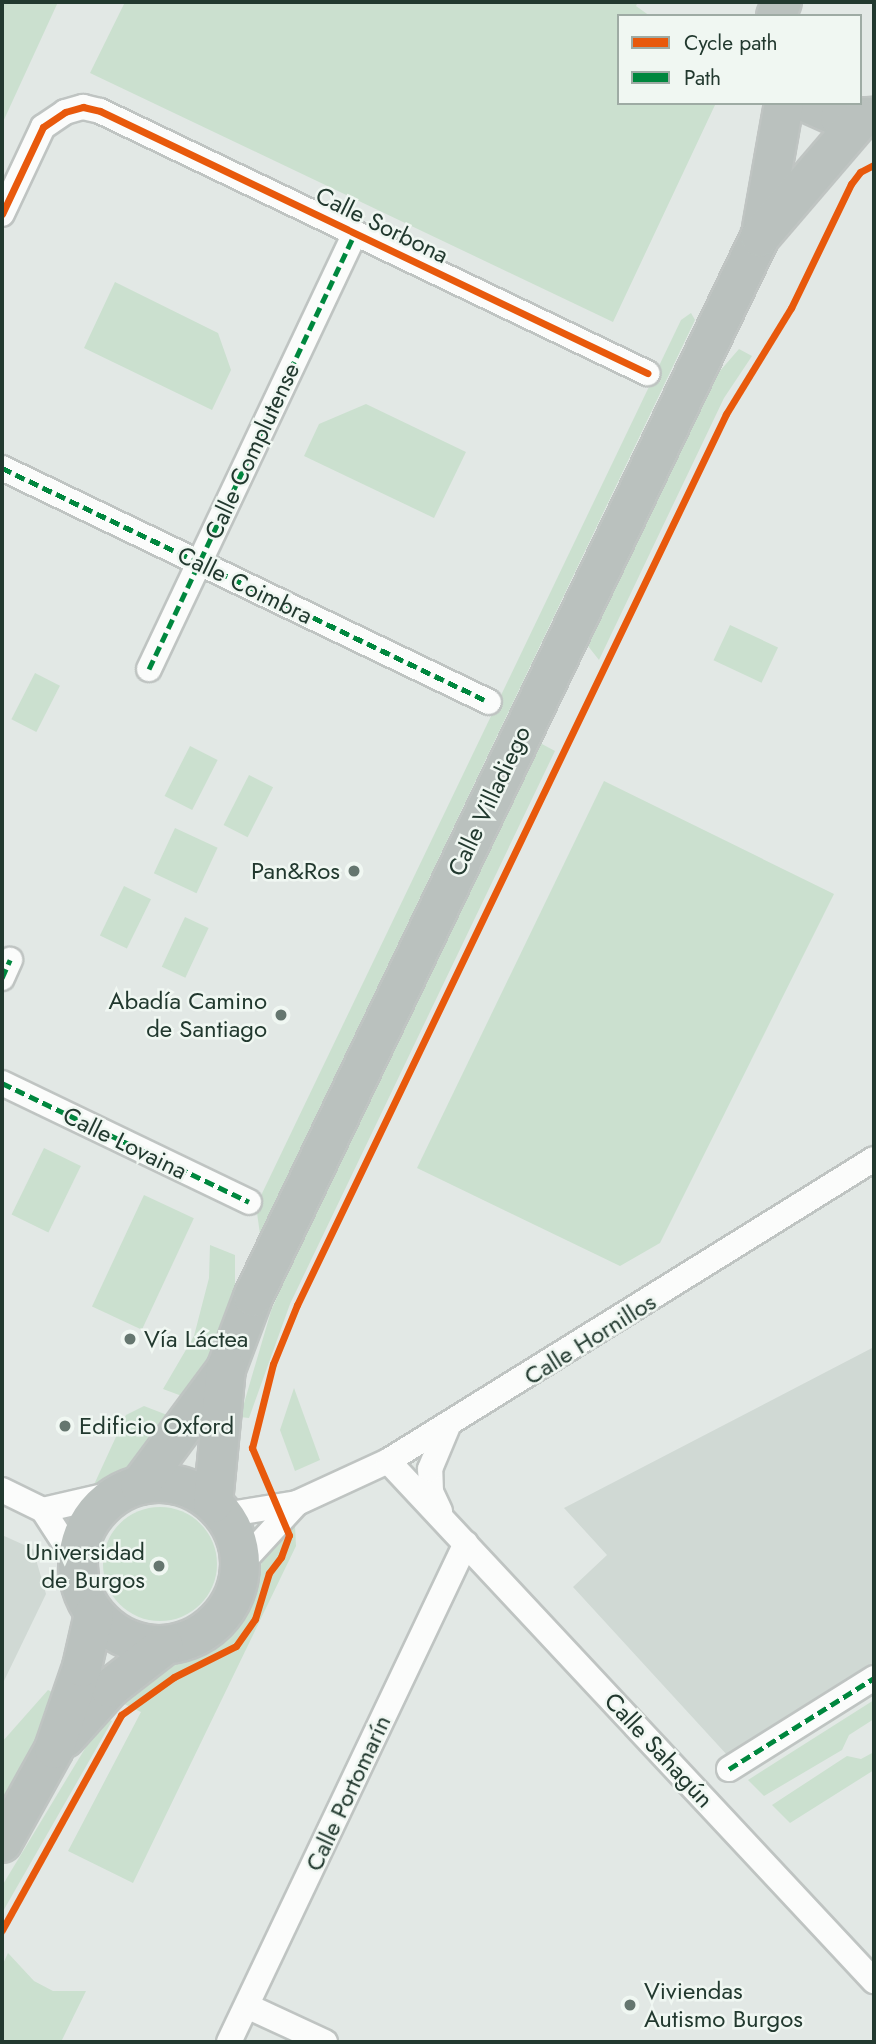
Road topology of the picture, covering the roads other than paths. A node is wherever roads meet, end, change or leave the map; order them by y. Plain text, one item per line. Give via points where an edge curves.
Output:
1 (784, 105) edge
2 (811, 105) edge
3 (868, 118) edge
4 (2, 214) edge
5 (355, 233) junction
6 (760, 237) junction
7 (647, 373) dead end
8 (2, 468) edge
9 (199, 563) junction
10 (149, 669) dead end
11 (489, 702) dead end
12 (2, 1083) edge
13 (874, 1159) edge
14 (249, 1202) dead end
15 (226, 1369) junction
16 (448, 1426) junction
17 (388, 1461) junction
18 (131, 1489) junction
19 (2, 1490) edge
20 (297, 1503) junction
21 (218, 1509) junction
22 (43, 1510) junction
23 (443, 1519) junction
24 (466, 1543) junction
25 (78, 1564) junction
26 (240, 1565) junction
27 (94, 1614) junction
28 (164, 1646) junction
29 (874, 1678) edge
30 (54, 1749) junction
31 (729, 1769) dead end
32 (2, 1843) edge
33 (874, 1981) edge
34 (247, 2006) junction
35 (229, 2042) edge
36 (325, 2042) edge

1 - 6 highway, Calle Villadiego
2 - 3 highway via 840,118
3 - 6 highway, Calle Villadiego
4 - 5 street, Calle Sorbona via 43,127 65,112 83,107 100,111
5 - 7 street, Calle Sorbona
5 - 9 street, Calle Complutense
6 - 15 highway, Calle Villadiego via 253,1297
8 - 9 street, Calle Coimbra
9 - 10 street, Calle Complutense
9 - 11 street, Calle Coimbra
12 - 14 street, Calle Lovaina
13 - 16 street, Calle Hornillos
15 - 18 highway, Calle Villadiego
15 - 21 highway, Calle Villadiego
16 - 17 street, Calle Hornillos
16 - 23 street, Calle Sahagún via 430,1469 431,1492
17 - 20 street, Calle Hornillos
17 - 23 street, Calle Sahagún
18 - 21 highway via 183,1486
18 - 22 street
18 - 25 highway via 99,1510 85,1530
19 - 22 street
20 - 21 street, Calle Hornillos
20 - 26 street, Calle Hornillos
21 - 26 highway via 236,1539
22 - 25 street
23 - 24 street, Calle Sahagún
24 - 33 street, Calle Sahagún
24 - 34 street, Calle Portomarín
25 - 27 highway via 84,1597
26 - 28 highway via 236,1591 224,1613 197,1637
27 - 28 highway via 113,1632 136,1643
27 - 30 highway via 82,1667
28 - 30 highway via 110,1688
29 - 31 street
30 - 32 highway
34 - 35 street, Calle Portomarín
34 - 36 street

